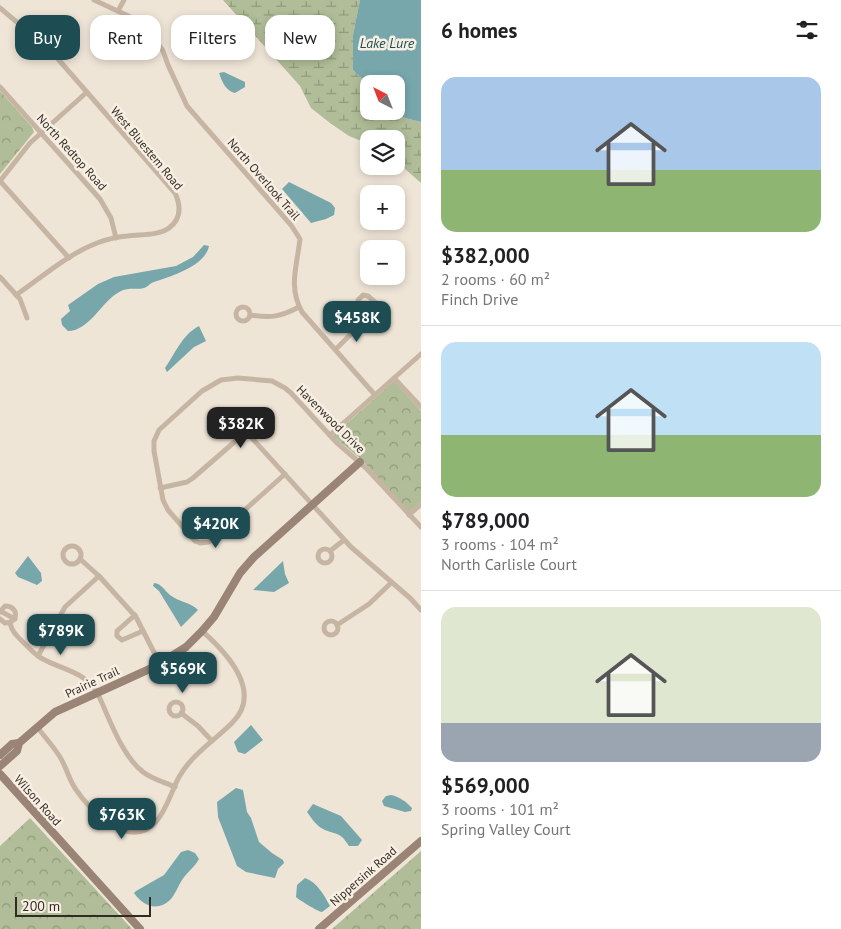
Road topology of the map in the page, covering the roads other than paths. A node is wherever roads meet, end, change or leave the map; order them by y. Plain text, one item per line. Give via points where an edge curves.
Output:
1 (94, 0) edge
2 (124, 0) edge
3 (0, 8) edge
4 (118, 11) junction
5 (0, 87) edge
6 (87, 92) junction
7 (41, 132) junction
8 (0, 181) edge
9 (116, 238) junction
10 (69, 258) junction
11 (0, 277) edge
12 (16, 295) junction
13 (299, 307) junction
14 (250, 315) dead end
15 (27, 318) dead end
16 (363, 322) junction
17 (336, 349) junction
18 (421, 354) edge
19 (394, 378) junction
20 (375, 395) junction
21 (421, 407) edge
22 (330, 435) junction
23 (360, 462) junction
24 (285, 474) junction
25 (160, 488) junction
26 (421, 504) edge
27 (312, 505) junction
28 (409, 515) junction
29 (421, 527) edge
30 (344, 540) junction
31 (330, 551) dead end
32 (80, 559) dead end
33 (99, 576) junction
34 (391, 583) junction
35 (421, 610) edge
36 (0, 611) edge
37 (134, 615) junction
38 (0, 619) edge
39 (12, 621) junction
40 (337, 625) dead end
41 (143, 631) junction
42 (202, 631) junction
43 (38, 656) junction
44 (160, 664) junction
45 (97, 692) junction
46 (181, 713) dead end
47 (37, 727) junction
48 (212, 741) junction
49 (19, 743) junction
50 (0, 755) edge
51 (0, 766) edge
52 (0, 774) edge
53 (174, 787) junction
54 (421, 840) edge
55 (140, 929) edge
56 (319, 929) edge

1 - 4 street, North Overlook Trail
2 - 4 street
3 - 6 street, West Bluestem Road via 51,51
4 - 13 street, North Overlook Trail via 150,31 163,51 187,106 296,232 300,239 294,278
5 - 7 street, North Redtop Road
6 - 7 street
6 - 9 street, West Bluestem Road via 175,193 179,202 179,214 166,230
7 - 8 street
7 - 9 street, North Redtop Road via 100,199 111,218
8 - 10 street
9 - 10 street, West Bluestem Road via 97,243
10 - 12 street, West Bluestem Road
11 - 12 street
12 - 15 street
13 - 14 street via 277,317
13 - 17 street
16 - 16 street via 358,300 363,295 376,303 376,308
16 - 17 street
17 - 20 street
18 - 19 street
19 - 20 street
19 - 21 street
20 - 22 street
22 - 23 street, Havenwood Drive
22 - 25 street, Havenwood Drive via 291,393 272,381 220,380 202,391 159,430 154,450
23 - 27 street, Prairie Trail
23 - 28 street, Havenwood Drive
24 - 25 street via 246,435 193,478
24 - 25 street, Havenwood Drive via 205,544 195,541 168,510
24 - 27 street
26 - 28 street
27 - 30 street
27 - 42 street, Prairie Trail via 240,573
28 - 29 street, Havenwood Drive
30 - 31 street
30 - 34 street
32 - 33 street
33 - 37 street
33 - 43 street via 65,607
34 - 35 street
34 - 40 street via 369,604
36 - 39 street
36 - 39 street via 5,606 12,607 16,614
37 - 41 street
37 - 41 street via 117,630 117,636 122,640
38 - 39 street
39 - 43 street via 11,629
41 - 44 street
42 - 44 street, Prairie Trail
42 - 48 street via 230,659 244,693 237,717
43 - 45 street via 79,674
44 - 45 street, Prairie Trail
45 - 47 street, Prairie Trail via 55,712
45 - 53 street via 129,757 150,776
46 - 48 street
47 - 49 street, Prairie Trail
47 - 53 street via 60,756 77,791 95,812 126,831 142,830 156,822
48 - 53 street via 188,763
49 - 50 street, Prairie Trail via 12,744
49 - 51 street via 17,751
52 - 55 street, Wilson Road
54 - 56 street, Nippersink Road

